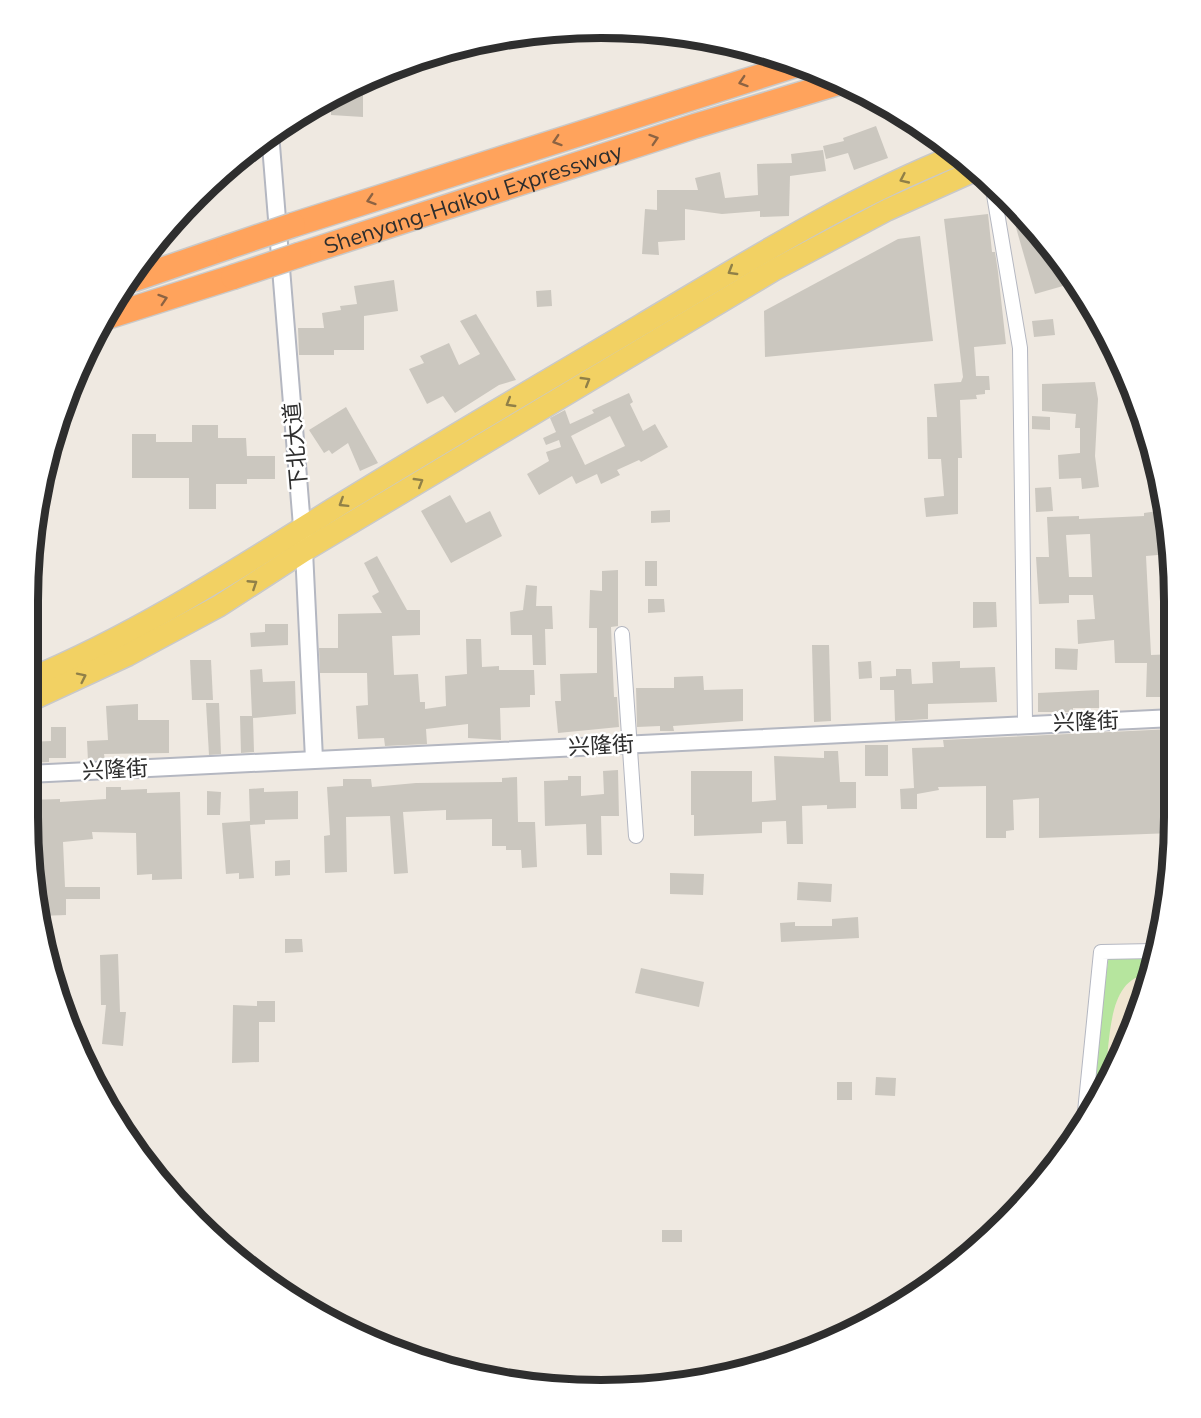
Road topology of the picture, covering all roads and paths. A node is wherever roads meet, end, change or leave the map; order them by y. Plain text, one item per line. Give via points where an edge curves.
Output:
1 (785, 68) edge
2 (828, 86) edge
3 (271, 145) edge
4 (949, 159) edge
5 (968, 174) edge
6 (995, 198) edge
7 (140, 277) edge
8 (116, 314) edge
9 (302, 529) junction
10 (304, 551) junction
11 (622, 634) dead end
12 (38, 675) edge
13 (38, 697) edge
14 (1164, 718) edge
15 (1025, 723) junction
16 (631, 743) junction
17 (314, 759) junction
18 (38, 773) edge
19 (636, 836) dead end
20 (1147, 951) edge
21 (1086, 1102) edge

1 -> 7 highway, Shenyang-Haikou Expressway, bridge
8 -> 2 highway, Shenyang-Haikou Expressway, bridge
3 - 9 street, 下北大道
4 -> 9 main road via 857,200 747,262
10 -> 5 main road via 774,270 887,210
6 - 15 street via 1020,348
9 - 10 street, 下北大道
9 - 12 main road via 179,605
13 -> 10 main road via 174,631
10 - 17 street, 下北大道
11 - 16 street
14 - 15 street, 兴隆街
15 - 16 street, 兴隆街
16 - 17 street, 兴隆街
16 - 19 street
17 - 18 street, 兴隆街
20 - 21 street via 1101,952

